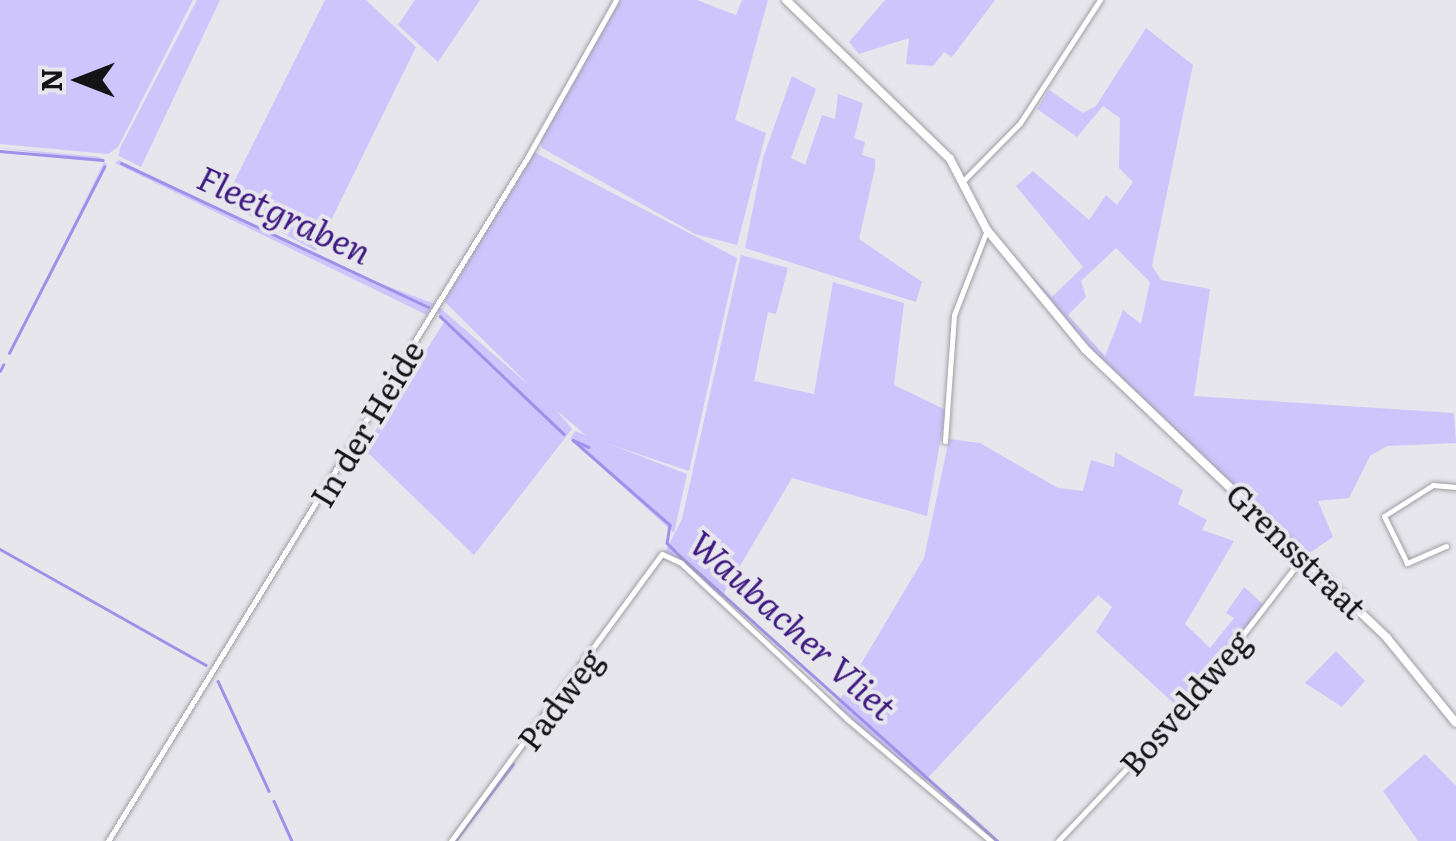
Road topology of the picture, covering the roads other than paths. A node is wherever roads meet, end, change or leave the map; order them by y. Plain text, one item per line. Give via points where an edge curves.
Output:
1 (616, 0) edge
2 (786, 0) edge
3 (1100, 0) edge
4 (963, 181) junction
5 (987, 230) junction
6 (945, 441) dead end
7 (1456, 487) edge
8 (1446, 546) dead end
9 (1303, 557) junction
10 (1456, 723) edge
11 (108, 841) edge
12 (451, 841) edge
13 (991, 841) edge
14 (1058, 841) edge

1 - 11 street, In der Heide via 527,158
2 - 4 main road, Grensstraat via 933,141
3 - 4 street via 1020,123
4 - 5 main road, Grensstraat
5 - 6 street via 954,315
5 - 9 main road, Grensstraat via 1068,330
7 - 8 street via 1433,485 1384,516 1406,563
9 - 10 main road, Grensstraat via 1408,660
9 - 14 street, Bosveldweg via 1197,694
12 - 13 street, Padweg via 662,554 680,562 847,719

